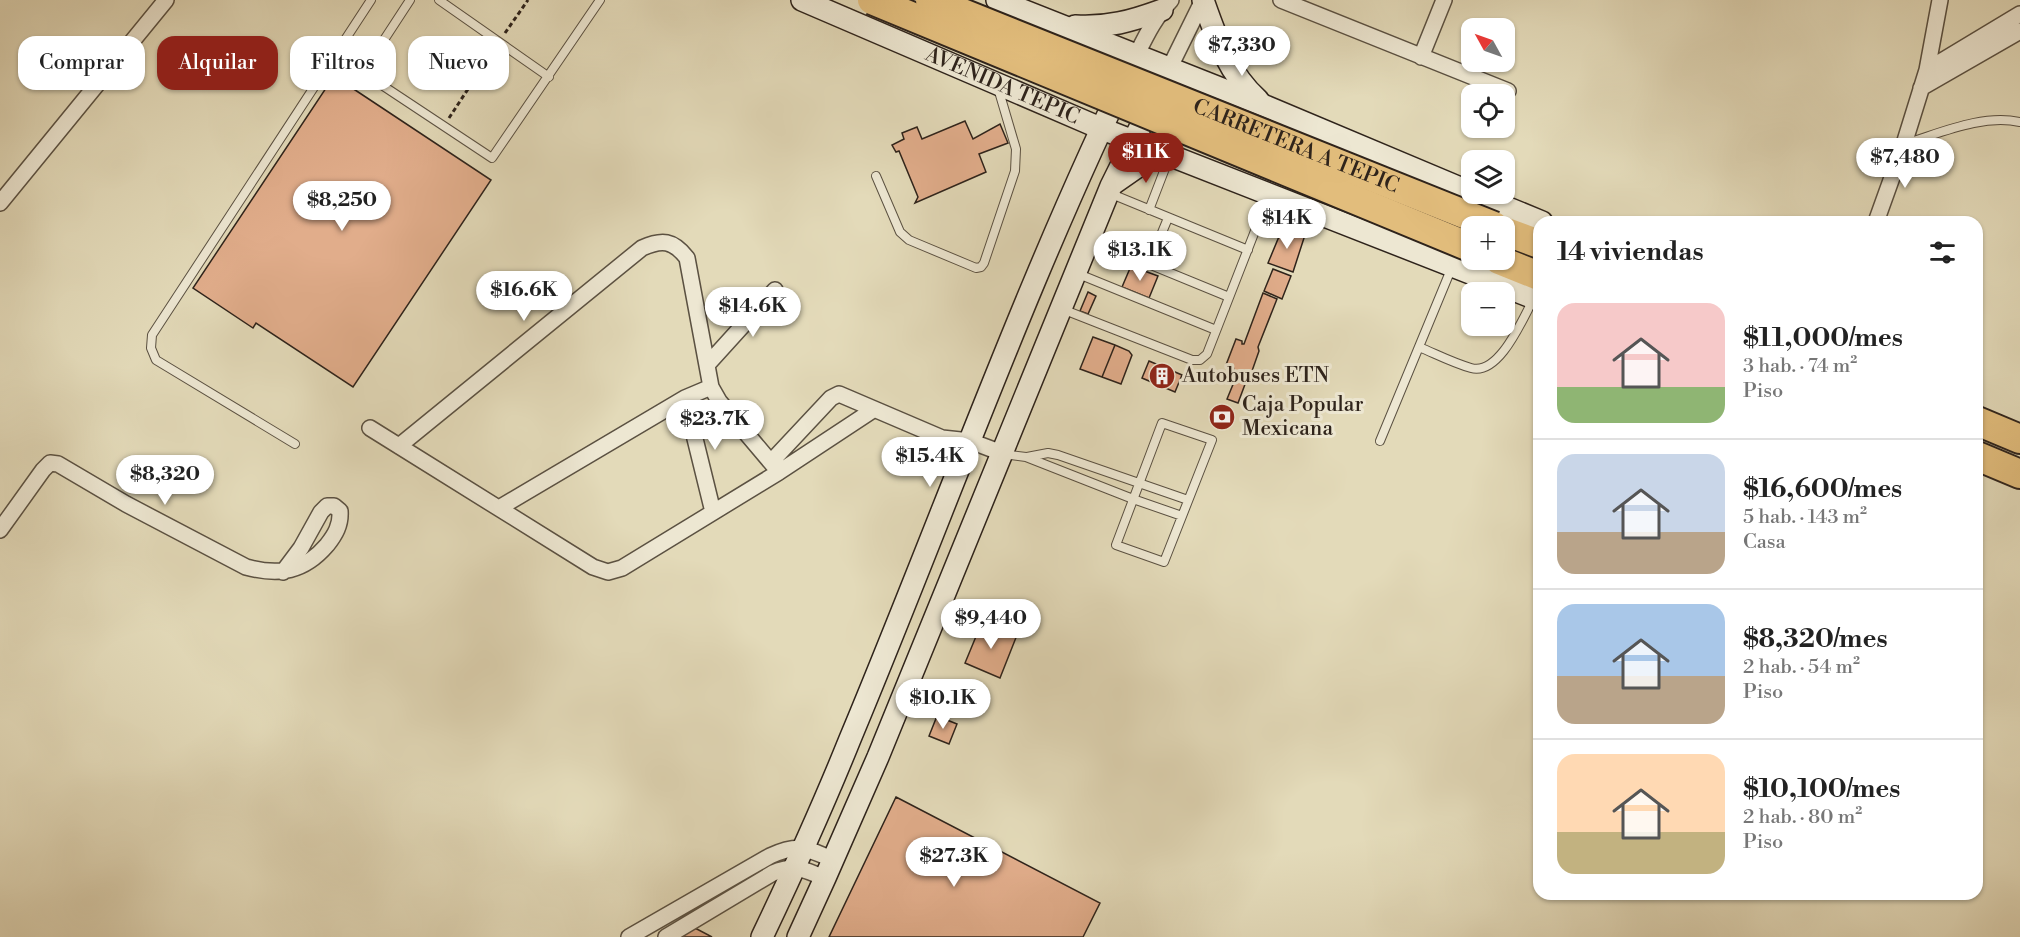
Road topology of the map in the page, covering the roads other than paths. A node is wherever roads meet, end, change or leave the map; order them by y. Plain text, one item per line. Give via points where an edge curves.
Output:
1 (166, 0) edge
2 (371, 0) edge
3 (410, 0) edge
4 (439, 0) edge
5 (600, 0) edge
6 (802, 0) edge
7 (872, 0) edge
8 (930, 0) edge
9 (997, 0) edge
10 (1203, 0) edge
11 (1281, 0) edge
12 (1444, 0) edge
13 (1940, 0) edge
14 (1166, 5) edge
15 (2020, 14) edge
16 (1061, 25) junction
17 (2020, 31) edge
18 (347, 36) edge
19 (386, 36) edge
20 (1136, 56) junction
21 (1421, 57) junction
22 (1169, 69) junction
23 (1927, 69) junction
24 (549, 77) junction
25 (997, 84) junction
26 (1490, 84) edge
27 (1921, 88) junction
28 (312, 90) edge
29 (391, 90) edge
30 (1265, 106) junction
31 (2020, 122) edge
32 (1100, 128) junction
33 (1133, 141) junction
34 (1904, 144) junction
35 (1167, 155) junction
36 (876, 176) dead end
37 (1461, 188) edge
38 (1109, 189) junction
39 (1270, 194) junction
40 (0, 203) edge
41 (1499, 204) edge
42 (1149, 210) junction
43 (1469, 216) edge
44 (1878, 216) edge
45 (1168, 218) junction
46 (1533, 218) edge
47 (1515, 235) edge
48 (1089, 239) junction
49 (1533, 242) edge
50 (1248, 250) junction
51 (1461, 257) edge
52 (1461, 257) edge
53 (1461, 259) edge
54 (1149, 264) junction
55 (1491, 270) edge
56 (1511, 270) edge
57 (1075, 272) junction
58 (1533, 288) edge
59 (1533, 289) edge
60 (775, 290) dead end
61 (1229, 297) junction
62 (1533, 299) edge
63 (1060, 309) junction
64 (1216, 330) junction
65 (1419, 347) junction
66 (707, 364) junction
67 (711, 387) junction
68 (685, 398) junction
69 (873, 410) junction
70 (1983, 411) edge
71 (1983, 424) edge
72 (370, 428) dead end
73 (2020, 430) edge
74 (2020, 439) edge
75 (970, 441) junction
76 (1380, 441) dead end
77 (295, 444) dead end
78 (399, 446) junction
79 (1002, 453) junction
80 (1026, 458) junction
81 (1983, 459) edge
82 (1983, 464) edge
83 (775, 467) junction
84 (2020, 474) edge
85 (1140, 483) junction
86 (1133, 500) junction
87 (1188, 500) junction
88 (499, 508) junction
89 (713, 512) junction
90 (1182, 516) junction
91 (0, 530) edge
92 (283, 572) dead end
93 (799, 857) junction
94 (829, 869) junction
95 (629, 937) edge
96 (666, 937) edge
97 (762, 937) edge
98 (798, 937) edge

1 - 40 street
2 - 18 lane
3 - 19 lane
4 - 24 lane
5 - 24 lane
6 - 25 main road, AVENIDA TEPIC
7 - 51 highway, CARRETERA A TEPIC, bridge
8 - 43 highway, CARRETERA A TEPIC, bridge
9 - 16 main road
10 - 22 street
10 - 30 main road via 1235,76
11 - 21 street
12 - 21 street
13 - 23 street
14 - 16 main road via 1117,25
14 - 20 street
15 - 23 street
16 - 20 main road
17 - 27 street
20 - 22 main road
20 - 32 main road
21 - 26 street
22 - 30 main road
22 - 33 main road
23 - 27 street
24 - 29 lane via 492,158
25 - 32 main road, AVENIDA TEPIC
25 - 36 lane via 1016,150 1015,171 981,267 909,240 900,232
27 - 34 street
28 - 77 lane via 152,335 151,348 156,360
30 - 37 main road
31 - 34 lane via 1983,121
32 - 33 main road, AVENIDA TEPIC
32 - 75 main road
33 - 35 main road, AVENIDA TEPIC
33 - 38 main road
34 - 44 street
35 - 38 main road via 1146,161
35 - 39 main road, AVENIDA TEPIC
35 - 42 lane
38 - 42 lane
38 - 48 main road
39 - 50 lane
39 - 52 main road, AVENIDA TEPIC
41 - 46 main road
42 - 45 lane
45 - 50 lane
45 - 54 lane
47 - 49 highway
48 - 54 lane
48 - 57 main road
50 - 61 lane
53 - 65 lane
54 - 61 lane
55 - 59 main road, AVENIDA TEPIC
56 - 58 highway
57 - 63 main road
57 - 64 lane
60 - 66 street
61 - 64 lane
62 - 65 lane via 1511,340 1485,368 1473,369
63 - 64 lane via 1192,360 1200,360 1206,354
63 - 79 main road
65 - 76 lane
66 - 67 street
66 - 78 street via 687,258 668,242 655,243 642,248
67 - 68 street
67 - 83 street
68 - 88 street
68 - 89 street
69 - 75 street via 942,438
69 - 83 street
69 - 83 street via 839,394 831,398
70 - 73 main road
71 - 74 highway
72 - 78 street
75 - 79 street
75 - 93 main road
78 - 88 street
79 - 80 lane
79 - 94 main road
80 - 85 lane via 1058,455
80 - 86 lane
81 - 84 highway
82 - 84 main road
83 - 89 street
85 - 86 lane
85 - 87 lane
85 - 87 lane via 1162,423 1212,441
86 - 90 lane
86 - 90 lane via 1116,545 1164,562
87 - 90 lane
88 - 89 street via 592,567 608,572 622,568
91 - 92 street via 43,470 50,463 58,464 246,567 266,573
93 - 94 street
93 - 95 street via 784,850 770,856
93 - 96 street
93 - 97 main road
94 - 98 main road

